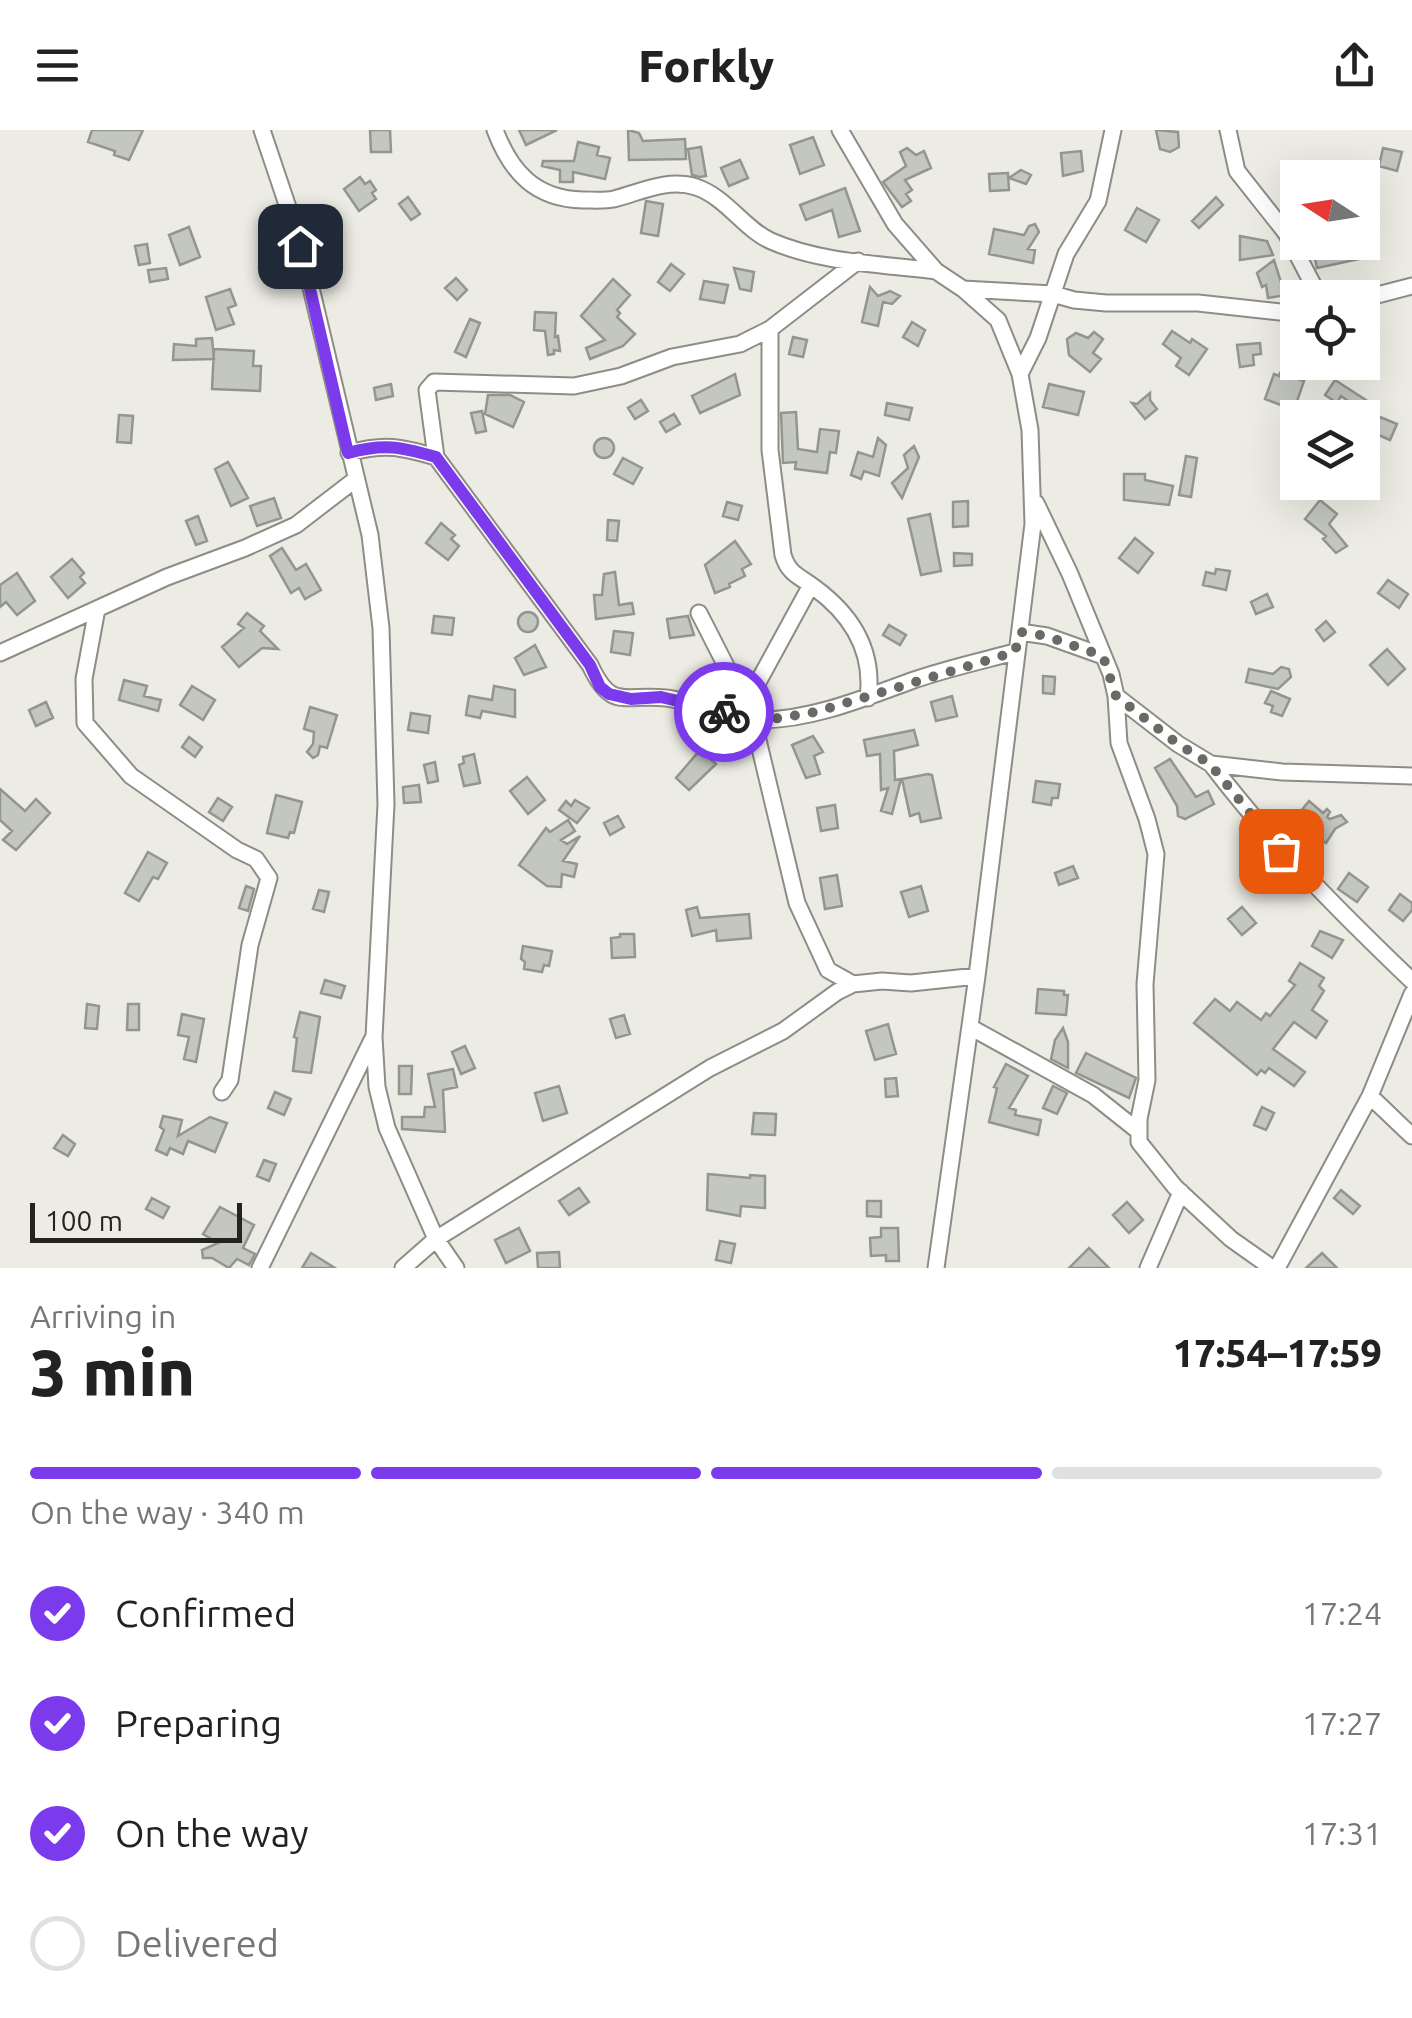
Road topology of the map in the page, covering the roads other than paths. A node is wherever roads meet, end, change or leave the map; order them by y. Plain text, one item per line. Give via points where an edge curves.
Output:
1 (262, 130) edge
2 (495, 130) edge
3 (840, 130) edge
4 (1113, 130) edge
5 (1228, 130) edge
6 (858, 261) junction
7 (936, 271) junction
8 (1311, 280) edge
9 (1412, 286) edge
10 (963, 289) junction
11 (1052, 294) junction
12 (1380, 294) edge
13 (1280, 312) edge
14 (770, 329) junction
15 (1020, 374) junction
16 (348, 453) junction
17 (436, 457) junction
18 (356, 479) junction
19 (1034, 499) junction
20 (811, 585) junction
21 (96, 609) junction
22 (699, 613) dead end
23 (1020, 632) junction
24 (1015, 652) junction
25 (0, 653) edge
26 (1103, 656) junction
27 (1116, 696) junction
28 (868, 698) junction
29 (753, 719) junction
30 (1210, 764) junction
31 (1412, 776) edge
32 (978, 976) junction
33 (1412, 981) edge
34 (854, 984) junction
35 (1412, 994) edge
36 (970, 1027) junction
37 (374, 1037) junction
38 (222, 1092) dead end
39 (1370, 1096) junction
40 (1138, 1130) junction
41 (1412, 1136) edge
42 (1181, 1192) junction
43 (436, 1238) junction
44 (260, 1268) edge
45 (403, 1268) edge
46 (456, 1268) edge
47 (936, 1268) edge
48 (1148, 1268) edge
49 (1275, 1268) edge

1 - 16 street via 300,246
2 - 6 street via 523,181 544,193 610,200 656,185 696,188 766,239 803,253
3 - 7 street via 895,224
4 - 11 street via 1098,201 1066,254
5 - 8 street via 1237,171 1286,233
6 - 7 street
6 - 14 street
7 - 10 street
9 - 12 street
10 - 11 street
10 - 15 street via 998,320
11 - 13 street via 1106,304 1198,303
11 - 15 street
14 - 17 street via 740,344 574,386 434,382 427,390
14 - 20 street via 770,450 781,542 787,569
15 - 19 street
16 - 17 street via 396,446
16 - 18 street
17 - 29 street via 600,687 609,694 691,702
18 - 21 street via 296,524
18 - 37 street via 370,535 382,647 386,804
19 - 23 street
19 - 26 street
20 - 28 street via 868,652
20 - 29 street via 751,695
21 - 25 street
21 - 38 street via 84,679 85,723 131,776 256,859 269,878 250,945 230,1080
22 - 29 street
23 - 24 street
23 - 26 street
24 - 28 street
24 - 32 street
26 - 27 street
27 - 30 street
27 - 40 street via 1119,743 1156,854 1145,984 1147,1080
28 - 29 street
29 - 34 street via 796,903 828,970
30 - 31 street
30 - 33 street via 1324,897
32 - 34 street
32 - 36 street
34 - 43 street
35 - 39 street
36 - 40 street via 1092,1095
36 - 47 street
37 - 43 street via 387,1128
37 - 44 street
39 - 41 street
39 - 49 street
40 - 42 street via 1139,1142
42 - 48 street
42 - 49 street via 1230,1239
43 - 45 street
43 - 46 street

